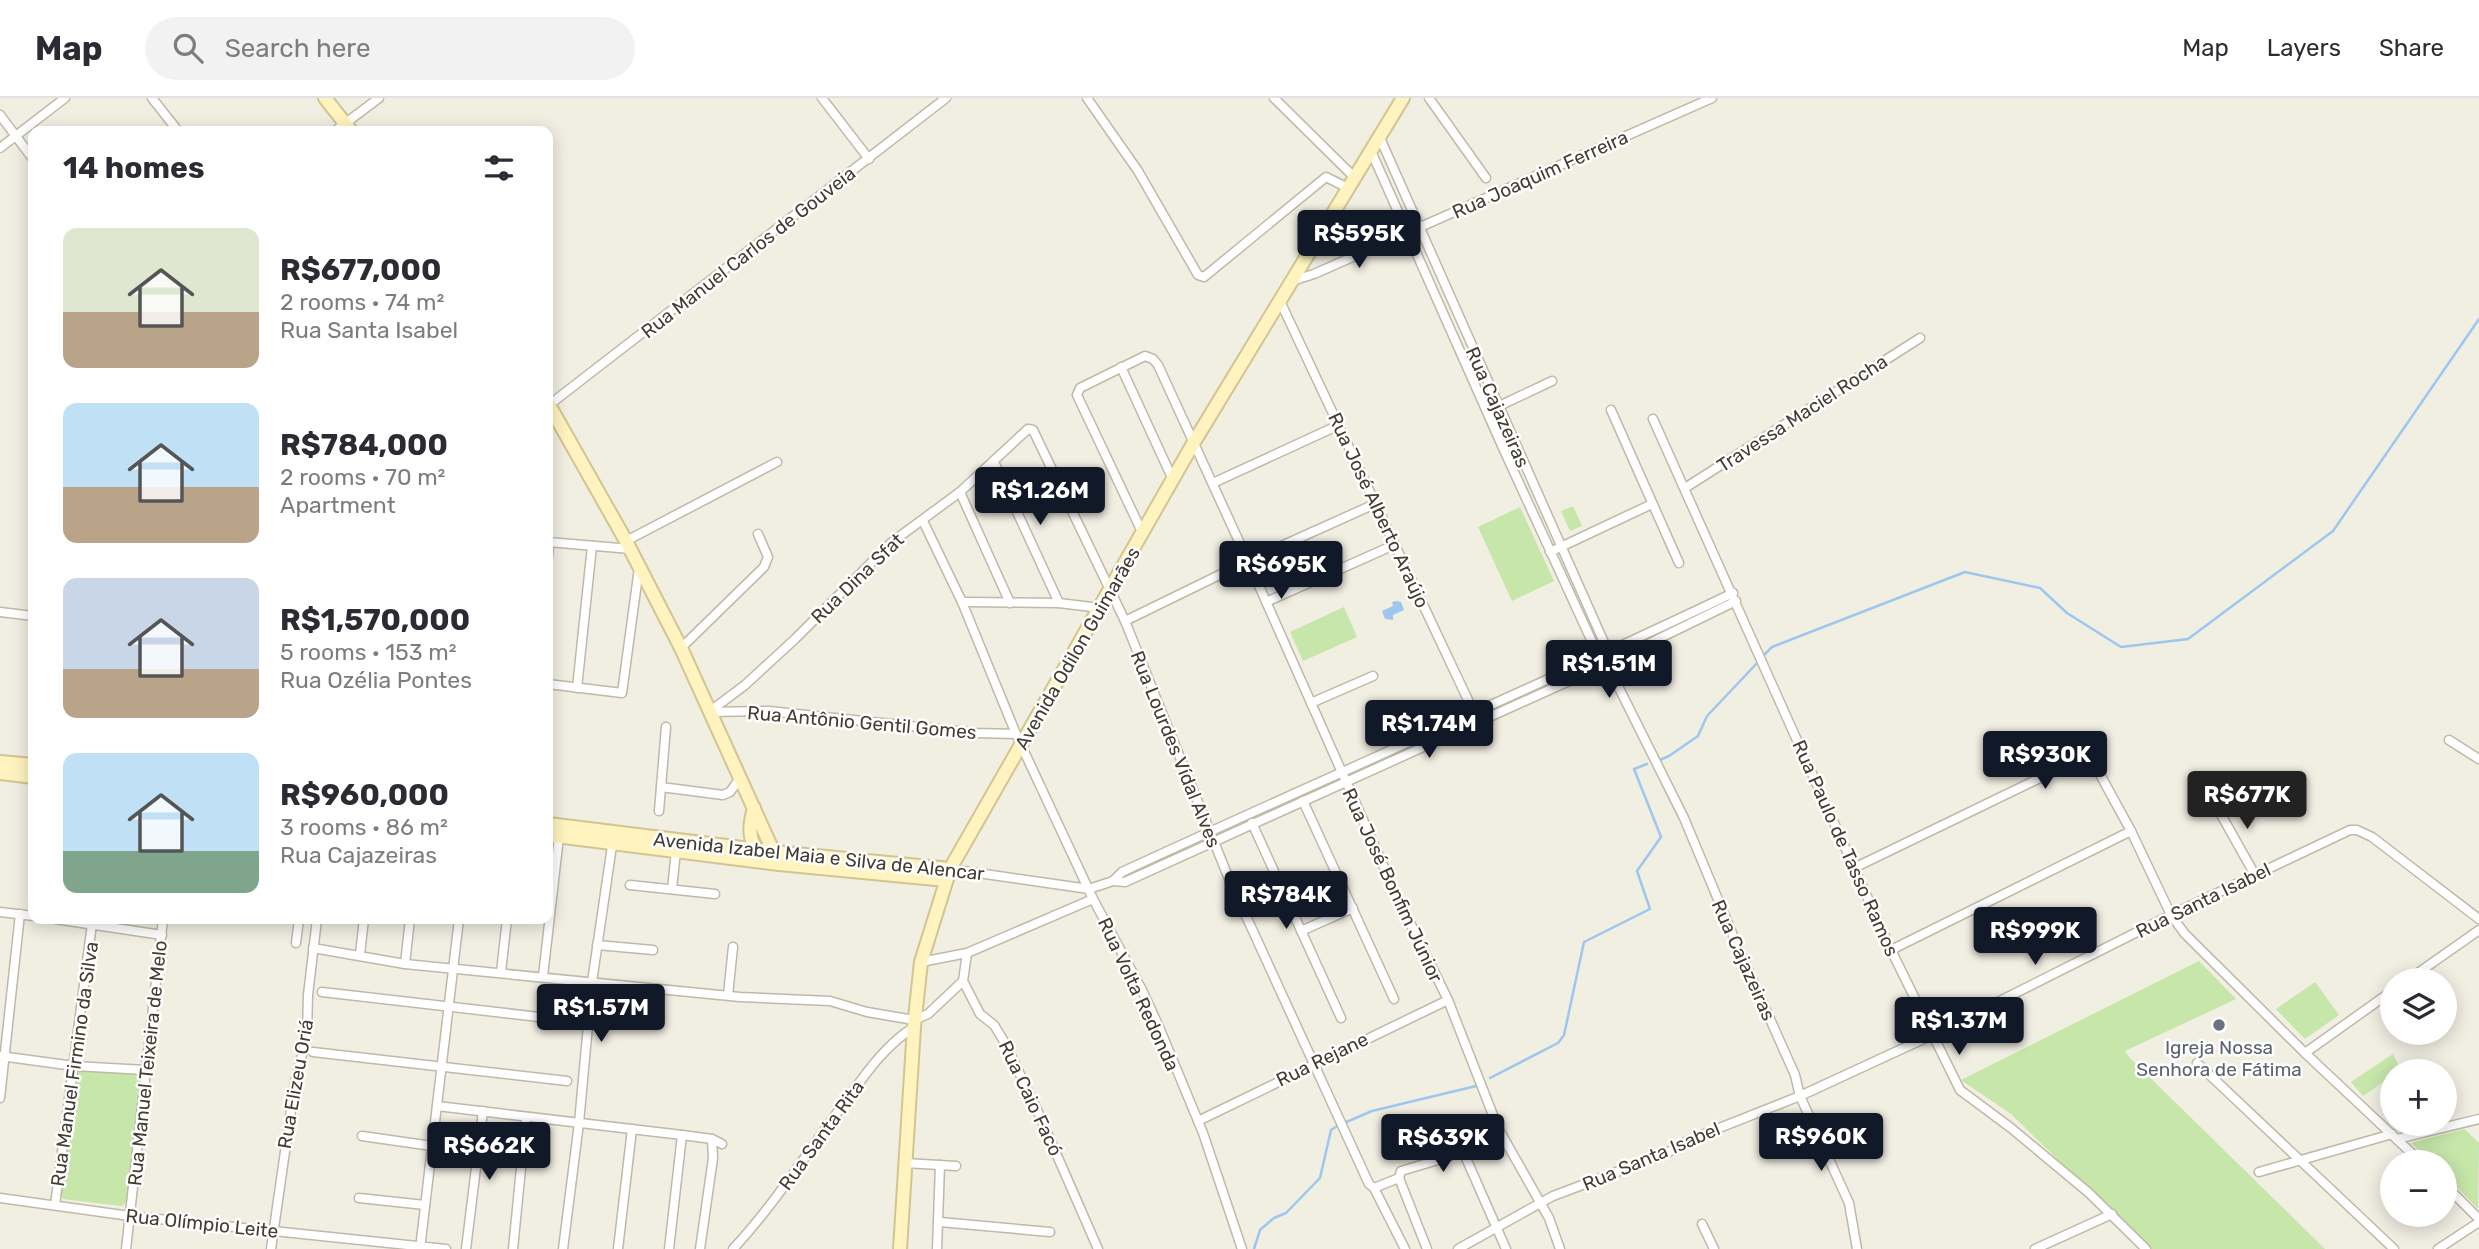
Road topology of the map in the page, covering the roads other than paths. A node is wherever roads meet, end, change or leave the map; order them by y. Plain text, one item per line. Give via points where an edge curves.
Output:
1 (65, 98) edge
2 (152, 98) edge
3 (325, 98) edge
4 (379, 98) edge
5 (822, 98) edge
6 (946, 98) edge
7 (1087, 98) edge
8 (1274, 98) edge
9 (1403, 98) edge
10 (1429, 98) edge
11 (1687, 98) edge
12 (1712, 98) edge
13 (1691, 107) junction
14 (0, 116) edge
15 (28, 126) edge
16 (28, 126) edge
17 (174, 126) edge
18 (341, 126) edge
19 (346, 126) edge
20 (15, 136) junction
21 (1380, 138) junction
22 (0, 148) edge
23 (1371, 151) junction
24 (28, 153) edge
25 (869, 159) junction
26 (1486, 178) dead end
27 (1351, 182) junction
28 (1418, 228) junction
29 (1406, 232) junction
30 (1290, 282) junction
31 (1279, 299) junction
32 (1920, 338) dead end
33 (1121, 368) junction
34 (1552, 381) dead end
35 (553, 401) edge
36 (1497, 407) junction
37 (1611, 410) dead end
38 (553, 411) edge
39 (1653, 419) dead end
40 (1339, 425) junction
41 (1194, 442) junction
42 (777, 462) dead end
43 (993, 462) junction
44 (1173, 480) junction
45 (1213, 483) junction
46 (1685, 488) junction
47 (960, 492) junction
48 (1377, 503) junction
49 (1652, 504) junction
50 (923, 521) junction
51 (758, 534) dead end
52 (1143, 534) junction
53 (553, 542) edge
54 (628, 545) junction
55 (592, 546) junction
56 (1562, 546) junction
57 (1385, 549) dead end
58 (1550, 552) junction
59 (1248, 561) junction
60 (1679, 562) dead end
61 (639, 565) junction
62 (1110, 590) junction
63 (1735, 597) junction
64 (962, 602) junction
65 (1266, 602) junction
66 (1010, 603) junction
67 (1059, 603) junction
68 (1100, 608) junction
69 (0, 612) edge
70 (28, 615) edge
71 (1125, 621) junction
72 (681, 648) junction
73 (1609, 652) junction
74 (1599, 657) junction
75 (1608, 664) junction
76 (1373, 676) dead end
77 (553, 685) edge
78 (578, 688) junction
79 (1311, 703) junction
80 (709, 712) junction
81 (1474, 713) junction
82 (1478, 722) junction
83 (666, 727) dead end
84 (1018, 740) junction
85 (2449, 740) dead end
86 (2479, 759) edge
87 (0, 762) edge
88 (28, 765) edge
89 (0, 773) edge
90 (28, 776) edge
91 (1343, 777) junction
92 (740, 778) junction
93 (661, 787) junction
94 (1303, 801) junction
95 (2214, 802) dead end
96 (754, 808) junction
97 (659, 811) dead end
98 (1252, 823) junction
99 (553, 825) edge
100 (2131, 831) junction
101 (554, 836) edge
102 (1212, 836) junction
103 (613, 838) junction
104 (755, 849) junction
105 (676, 851) junction
106 (777, 858) junction
107 (762, 862) junction
108 (1854, 868) junction
109 (2255, 874) junction
110 (948, 875) junction
111 (631, 885) dead end
112 (672, 889) junction
113 (1089, 890) junction
114 (715, 894) dead end
115 (1093, 899) junction
116 (1353, 908) junction
117 (0, 912) edge
118 (20, 914) junction
119 (28, 915) edge
120 (2172, 915) junction
121 (2479, 919) edge
122 (92, 924) joint
123 (163, 924) edge
124 (298, 924) edge
125 (316, 924) edge
126 (363, 924) edge
127 (409, 924) edge
128 (458, 924) edge
129 (506, 924) edge
130 (547, 924) edge
131 (1301, 930) junction
132 (2479, 930) edge
133 (162, 935) junction
134 (296, 943) dead end
135 (597, 944) junction
136 (733, 947) dead end
137 (313, 948) junction
138 (653, 950) dead end
139 (1891, 950) junction
140 (967, 953) junction
141 (360, 954) junction
142 (921, 962) junction
143 (405, 964) junction
144 (2425, 968) edge
145 (452, 969) junction
146 (501, 972) junction
147 (543, 976) junction
148 (963, 981) junction
149 (592, 982) junction
150 (322, 992) dead end
151 (728, 995) junction
152 (1394, 999) dead end
153 (1448, 1000) junction
154 (2380, 1000) edge
155 (448, 1006) junction
156 (1341, 1018) dead end
157 (574, 1021) dead end
158 (914, 1024) junction
159 (1932, 1035) junction
160 (313, 1052) dead end
161 (2305, 1053) junction
162 (2, 1057) edge
163 (1312, 1063) junction
164 (2197, 1063) dead end
165 (74, 1066) junction
166 (441, 1067) junction
167 (145, 1070) junction
168 (567, 1082) dead end
169 (1800, 1096) junction
170 (0, 1098) edge
171 (437, 1106) junction
172 (483, 1111) junction
173 (526, 1118) junction
174 (2479, 1119) edge
175 (1198, 1121) junction
176 (579, 1123) junction
177 (1498, 1128) junction
178 (632, 1129) junction
179 (682, 1135) junction
180 (362, 1136) dead end
181 (2394, 1137) junction
182 (712, 1139) junction
183 (722, 1144) dead end
184 (432, 1146) junction
185 (1462, 1149) junction
186 (2408, 1150) edge
187 (2301, 1160) junction
188 (905, 1163) junction
189 (940, 1165) junction
190 (956, 1166) dead end
191 (2259, 1172) dead end
192 (1399, 1178) junction
193 (1374, 1188) junction
194 (0, 1198) edge
195 (359, 1198) dead end
196 (2457, 1198) edge
197 (1539, 1203) junction
198 (55, 1205) junction
199 (425, 1205) junction
200 (2112, 1214) junction
201 (130, 1216) junction
202 (2479, 1221) edge
203 (940, 1222) junction
204 (1702, 1224) dead end
205 (1496, 1227) junction
206 (273, 1230) junction
207 (1050, 1232) dead end
208 (421, 1247) edge
209 (1462, 1248) edge
210 (126, 1249) edge
211 (271, 1249) edge
212 (446, 1249) edge
213 (466, 1249) edge
214 (513, 1249) edge
215 (563, 1249) edge
216 (618, 1249) edge
217 (669, 1249) edge
218 (700, 1249) edge
219 (733, 1249) edge
220 (900, 1249) edge
221 (937, 1249) edge
222 (1098, 1249) edge
223 (1242, 1249) edge
224 (1405, 1249) edge
225 (1427, 1249) edge
226 (1506, 1249) edge
227 (1560, 1249) edge
228 (1714, 1249) edge
229 (1857, 1249) edge
230 (2035, 1249) edge
231 (2146, 1249) edge
232 (2394, 1249) edge
233 (2438, 1249) edge

1 - 16 street
2 - 17 street
3 - 18 street
4 - 19 street
5 - 25 street
6 - 25 street, Rua Manuel Carlos de Gouveia
7 - 27 street via 1138,171 1201,276 1326,177
8 - 27 street
9 - 21 street, Avenida Odilon Guimarães
10 - 26 street
11 - 13 street
12 - 13 street, Rua Joaquim Ferreira
13 - 28 street, Rua Joaquim Ferreira
14 - 20 street
15 - 20 street
20 - 22 street
20 - 24 street
21 - 23 street, Avenida Odilon Guimarães
21 - 28 street, Rua Cajazeiras
23 - 27 street, Avenida Odilon Guimarães
23 - 29 street, Rua Cajazeiras
25 - 35 street, Rua Manuel Carlos de Gouveia
27 - 30 street, Avenida Odilon Guimarães
28 - 29 street, Rua Joaquim Ferreira
28 - 36 street, Rua Cajazeiras
29 - 30 street, Rua Joaquim Ferreira
29 - 58 street, Rua Cajazeiras
30 - 31 street, Avenida Odilon Guimarães
31 - 40 street, Rua José Alberto Araújo
31 - 41 street, Avenida Odilon Guimarães
32 - 46 street, Travessa Maciel Rocha
33 - 41 street, Rua José Bonfim Júnior via 1150,356
33 - 44 street
33 - 52 street via 1080,388 1077,399
34 - 36 street
36 - 56 street, Rua Cajazeiras
37 - 49 street
38 - 54 street
39 - 46 street, Rua Paulo de Tasso Ramos
40 - 45 street
40 - 48 street, Rua José Alberto Araújo
41 - 44 street, Avenida Odilon Guimarães
41 - 45 street, Rua José Bonfim Júnior
42 - 54 street
43 - 47 street, Rua Dina Sfat
43 - 62 street, Rua Dina Sfat via 1028,429 1035,432
43 - 67 street
44 - 52 street, Avenida Odilon Guimarães
45 - 59 street, Rua José Bonfim Júnior
46 - 63 street, Rua Paulo de Tasso Ramos
47 - 50 street, Rua Dina Sfat
47 - 66 street
48 - 59 street
48 - 81 street, Rua José Alberto Araújo
49 - 56 street
49 - 60 street
50 - 64 street, Rua Volta Redonda
50 - 80 street, Rua Dina Sfat via 892,542 795,639
51 - 72 street via 768,557 764,567
52 - 62 street, Avenida Odilon Guimarães
53 - 55 street
54 - 55 street
54 - 61 street
55 - 78 street
56 - 58 street
56 - 73 street, Rua Cajazeiras
57 - 65 street
58 - 74 street, Rua Cajazeiras
59 - 65 street, Rua José Bonfim Júnior
59 - 71 street
61 - 72 street
61 - 78 street via 622,693
62 - 68 street, Avenida Odilon Guimarães
62 - 71 street, Rua Lourdes Vídal Alves
63 - 73 street
63 - 75 street
63 - 108 street, Rua Paulo de Tasso Ramos
64 - 66 street
64 - 84 street, Rua Volta Redonda
65 - 79 street, Rua José Bonfim Júnior
66 - 67 street
67 - 68 street
68 - 84 street, Avenida Odilon Guimarães
69 - 70 street
71 - 102 street, Rua Lourdes Vídal Alves
72 - 80 street
73 - 74 street
73 - 75 street, Rua Cajazeiras
74 - 75 street, Rua Cajazeiras
74 - 81 street
75 - 82 street
75 - 169 street, Rua Cajazeiras via 1684,818
76 - 79 street
77 - 78 street
79 - 91 street, Rua José Bonfim Júnior
80 - 84 street, Rua Antônio Gentil Gomes via 769,711
80 - 92 street
81 - 82 street, Rua José Alberto Araújo
81 - 91 street
82 - 91 street
83 - 93 street
84 - 110 street, Avenida Odilon Guimarães
84 - 113 street, Rua Volta Redonda
85 - 86 street
87 - 88 street
89 - 90 street
91 - 94 street
91 - 102 street
91 - 153 street, Rua José Bonfim Júnior
92 - 93 street via 723,795
92 - 96 street
93 - 97 street
94 - 98 street
94 - 116 street
95 - 109 street
96 - 104 street via 749,830
96 - 106 street
98 - 102 street
98 - 131 street
99 - 103 street, Avenida Izabel Maia e Silva de Alencar
100 - 108 street via 2096,767 2075,761
100 - 120 street
100 - 139 street
101 - 103 street, Avenida Izabel Maia e Silva de Alencar
102 - 113 street
102 - 163 street, Rua Lourdes Vídal Alves
103 - 104 street, Avenida Izabel Maia e Silva de Alencar
103 - 105 street, Avenida Izabel Maia e Silva de Alencar
103 - 135 street
104 - 106 street, Avenida Izabel Maia e Silva de Alencar
104 - 107 street
105 - 107 street, Avenida Izabel Maia e Silva de Alencar
105 - 112 street
106 - 107 street, Avenida Izabel Maia e Silva de Alencar
106 - 110 street, Avenida Izabel Maia e Silva de Alencar
108 - 139 street, Rua Paulo de Tasso Ramos
109 - 120 street, Rua Santa Isabel
109 - 121 street, Rua Santa Isabel via 2357,830
110 - 113 street, Avenida Izabel Maia e Silva de Alencar
110 - 142 street, Avenida Odilon Guimarães
111 - 112 street
112 - 114 street
113 - 115 street, Rua Volta Redonda
115 - 140 street
115 - 175 street, Rua Volta Redonda via 1142,990
116 - 131 street
116 - 152 street
117 - 118 street
118 - 119 street
118 - 162 street
120 - 159 street, Rua Santa Isabel
120 - 161 street via 2185,934
122 - 133 street
122 - 165 street, Rua Manuel Firmino da Silva
123 - 133 street, Rua Manuel Teixeira de Melo
124 - 134 street
125 - 137 street, Rua Elizeu Oriá
126 - 141 street
127 - 143 street
128 - 145 street
129 - 146 street
130 - 147 street
131 - 156 street
132 - 144 street
133 - 167 street, Rua Manuel Teixeira de Melo
135 - 138 street
135 - 149 street
136 - 151 street
137 - 141 street
137 - 206 street, Rua Elizeu Oriá via 307,1035 295,1082
139 - 159 street, Rua Paulo de Tasso Ramos
140 - 142 street
140 - 148 street
141 - 143 street
142 - 158 street, Avenida Odilon Guimarães
143 - 145 street
145 - 146 street
145 - 155 street
146 - 147 street
147 - 149 street
148 - 158 street, Rua Santa Rita
148 - 222 street, Rua Caio Facó via 980,1014 1005,1043
149 - 151 street
149 - 176 street
150 - 155 street
151 - 158 street via 830,1001
153 - 163 street, Rua Rejane
153 - 177 street, Rua José Bonfim Júnior
154 - 161 street
155 - 157 street
155 - 166 street
158 - 188 street, Avenida Odilon Guimarães
158 - 219 street, Rua Santa Rita via 873,1064
159 - 169 street, Rua Santa Isabel
159 - 200 street, Rua Paulo de Tasso Ramos via 1960,1090
160 - 166 street
161 - 181 street
162 - 165 street
162 - 170 street
163 - 175 street, Rua Rejane
163 - 193 street, Rua Lourdes Vídal Alves
164 - 187 street
165 - 167 street
165 - 198 street, Rua Manuel Firmino da Silva
166 - 168 street
166 - 171 street
167 - 201 street, Rua Manuel Teixeira de Melo
169 - 197 street, Rua Santa Isabel
169 - 229 street, Rua Cajazeiras via 1849,1203
171 - 172 street
171 - 184 street
172 - 173 street
172 - 213 street
173 - 176 street
173 - 214 street
174 - 181 street
175 - 223 street, Rua Volta Redonda
176 - 178 street
176 - 215 street
177 - 185 street
177 - 197 street, Rua José Bonfim Júnior
178 - 179 street
178 - 216 street
179 - 182 street
179 - 217 street
180 - 184 street
181 - 186 street
181 - 187 street
182 - 183 street
182 - 218 street
184 - 199 street
185 - 192 street via 1405,1169
185 - 205 street
187 - 191 street
187 - 232 street
188 - 189 street
188 - 220 street, Avenida Odilon Guimarães
189 - 190 street
189 - 203 street
192 - 193 street
192 - 225 street
193 - 224 street, Rua Lourdes Vídal Alves
194 - 198 street, Rua Olímpio Leite
195 - 199 street
196 - 202 street
197 - 205 street, Rua Santa Isabel
197 - 227 street, Rua José Bonfim Júnior
198 - 201 street, Rua Olímpio Leite
199 - 208 street
200 - 230 street
200 - 231 street, Rua Paulo de Tasso Ramos
201 - 206 street, Rua Olímpio Leite
201 - 210 street, Rua Manuel Teixeira de Melo
202 - 233 street
203 - 207 street
203 - 221 street
204 - 228 street
205 - 209 street, Rua Santa Isabel
205 - 226 street
206 - 208 street, Rua Olímpio Leite
206 - 211 street, Rua Elizeu Oriá
208 - 212 street, Rua Olímpio Leite

